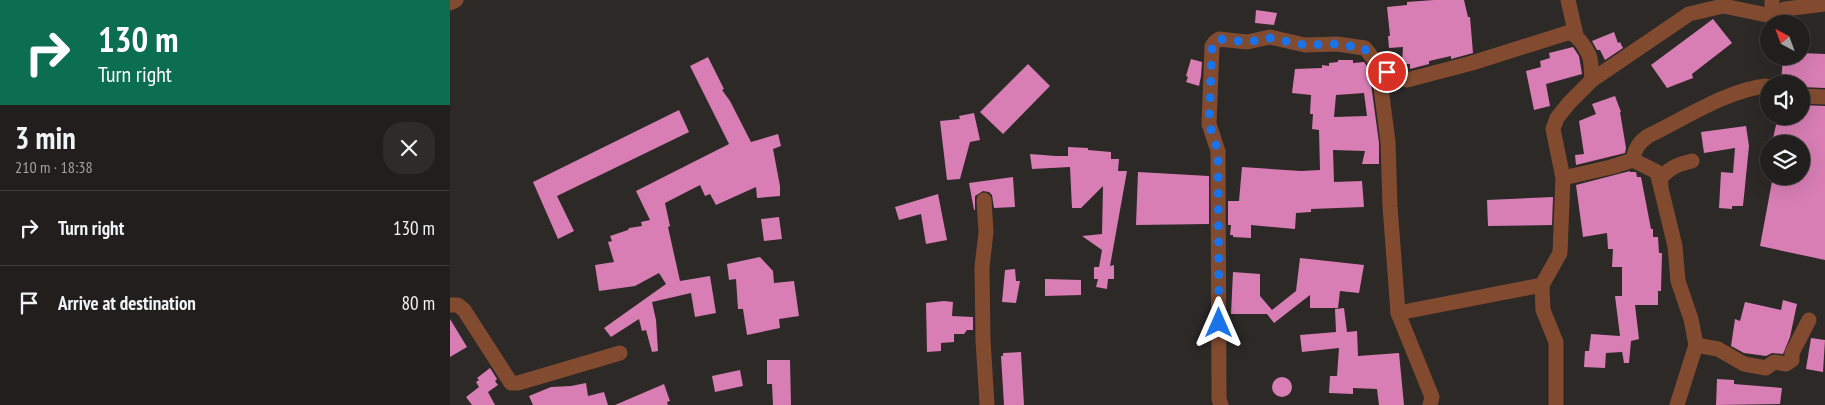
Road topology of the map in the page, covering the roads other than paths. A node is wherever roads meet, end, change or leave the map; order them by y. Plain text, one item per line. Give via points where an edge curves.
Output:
1 (456, 0) edge
2 (1568, 0) edge
3 (1772, 0) edge
4 (450, 3) edge
5 (1825, 4) edge
6 (1767, 15) edge
7 (1772, 15) edge
8 (1775, 15) edge
9 (1576, 35) junction
10 (1378, 65) junction
11 (1592, 80) junction
12 (1760, 87) edge
13 (1810, 96) edge
14 (1825, 97) edge
15 (1633, 160) junction
16 (1692, 161) dead end
17 (1563, 178) junction
18 (984, 200) dead end
19 (1667, 211) junction
20 (1542, 285) junction
21 (450, 305) edge
22 (1398, 313) junction
23 (1809, 320) dead end
24 (1696, 345) junction
25 (620, 353) dead end
26 (987, 405) edge
27 (1221, 405) edge
28 (1430, 405) edge
29 (1556, 405) edge
30 (1677, 405) edge

1 - 4 street
2 - 9 street
3 - 7 street
5 - 8 street via 1785,8
6 - 11 street via 1723,6 1689,14
9 - 10 street via 1568,33 1407,80 1394,77
9 - 11 street via 1589,56
10 - 22 street via 1388,142
10 - 27 street via 1364,48 1337,44 1305,45 1270,38 1247,42 1219,39 1212,46 1209,124 1218,151
11 - 17 street via 1569,103 1553,129
12 - 15 street via 1708,106 1648,136 1640,141
13 - 14 street
15 - 17 street
15 - 19 street via 1657,172
16 - 19 street via 1676,164 1660,179
17 - 20 street via 1560,253
18 - 26 street via 983,340
19 - 24 street via 1678,281
20 - 22 street
20 - 29 street via 1544,310 1556,342
21 - 25 street via 458,305 464,310 511,383 518,384
22 - 28 street via 1432,396
23 - 24 street via 1792,353 1792,360 1786,364 1774,362 1766,368 1744,364 1718,349
24 - 30 street

